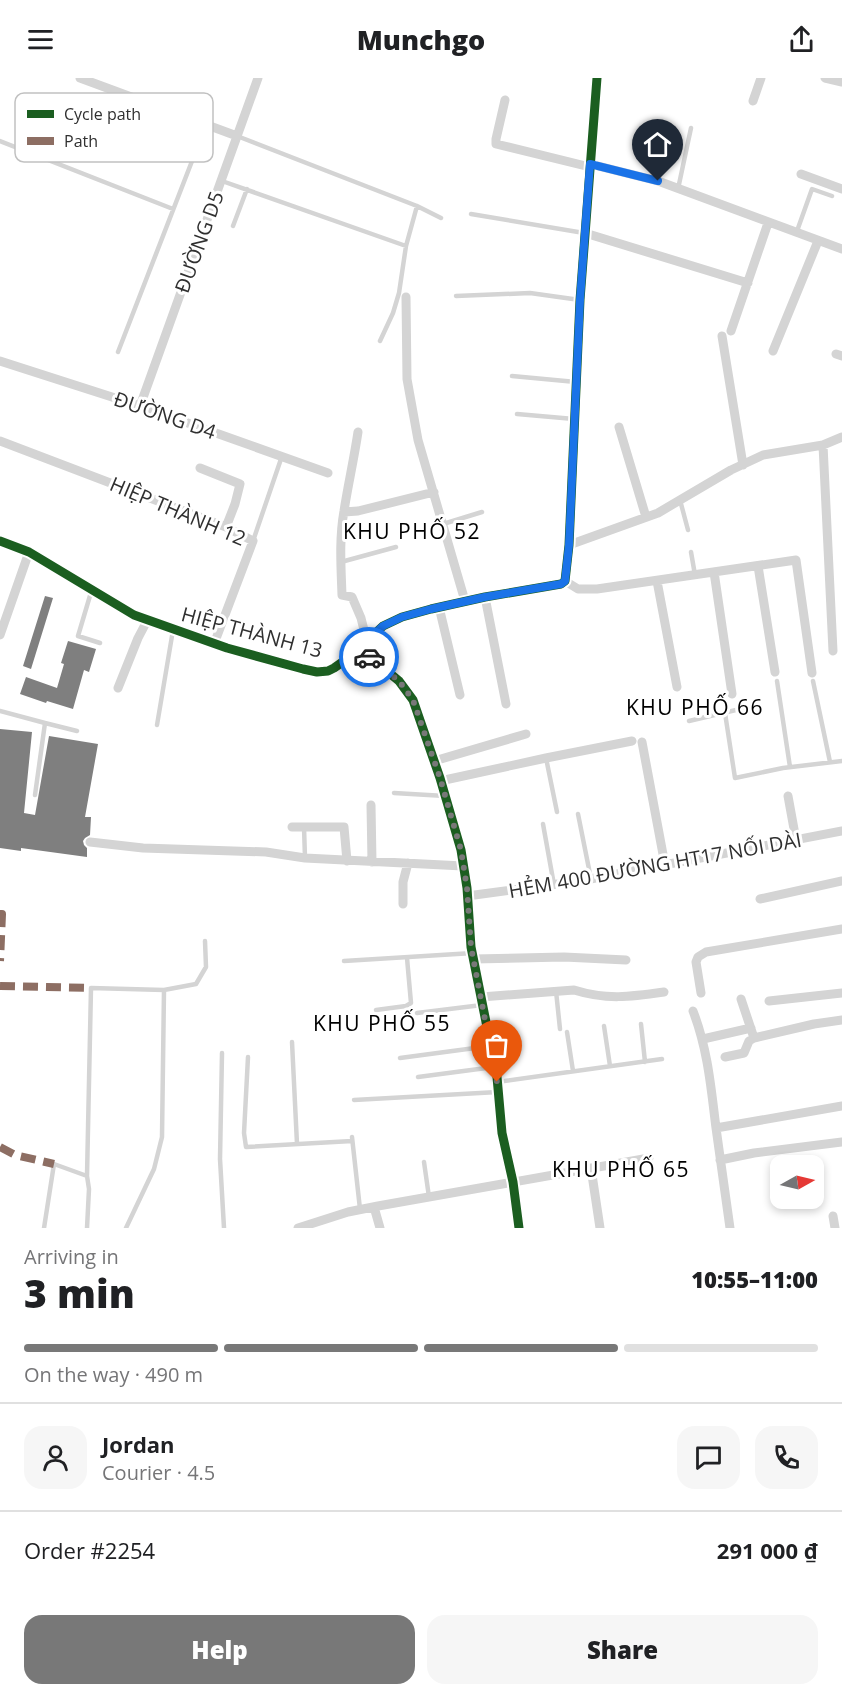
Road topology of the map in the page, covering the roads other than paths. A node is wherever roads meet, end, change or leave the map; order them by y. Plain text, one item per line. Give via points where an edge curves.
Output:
1 (80, 78) edge
2 (258, 78) edge
3 (597, 78) edge
4 (761, 78) edge
5 (827, 78) edge
6 (842, 82) edge
7 (121, 93) edge
8 (505, 100) dead end
9 (753, 101) dead end
10 (213, 127) edge
11 (691, 128) dead end
12 (237, 136) junction
13 (0, 141) edge
14 (15, 147) edge
15 (53, 162) edge
16 (191, 162) edge
17 (590, 165) junction
18 (801, 174) dead end
19 (221, 180) junction
20 (248, 189) junction
21 (678, 189) junction
22 (842, 189) edge
23 (831, 196) dead end
24 (417, 206) junction
25 (173, 209) junction
26 (471, 214) dead end
27 (441, 218) dead end
28 (768, 223) junction
29 (233, 226) dead end
30 (585, 233) junction
31 (796, 233) junction
32 (818, 242) junction
33 (406, 246) junction
34 (842, 249) edge
35 (748, 283) junction
36 (456, 296) dead end
37 (406, 297) dead end
38 (580, 300) junction
39 (381, 340) dead end
40 (773, 351) dead end
41 (118, 352) dead end
42 (0, 361) edge
43 (512, 376) dead end
44 (576, 382) junction
45 (140, 406) junction
46 (517, 414) dead end
47 (574, 419) junction
48 (619, 427) dead end
49 (358, 432) dead end
50 (842, 437) edge
51 (0, 441) edge
52 (823, 445) junction
53 (282, 456) junction
54 (743, 465) junction
55 (200, 468) dead end
56 (328, 473) dead end
57 (434, 492) junction
58 (680, 500) junction
59 (344, 512) junction
60 (482, 512) dead end
61 (646, 517) junction
62 (443, 524) junction
63 (226, 527) junction
64 (688, 530) dead end
65 (0, 541) edge
66 (254, 541) junction
67 (569, 545) junction
68 (396, 547) dead end
69 (29, 552) junction
70 (691, 552) dead end
71 (341, 562) junction
72 (758, 566) junction
73 (714, 572) junction
74 (695, 575) junction
75 (657, 580) junction
76 (565, 581) junction
77 (92, 590) junction
78 (485, 597) junction
79 (465, 602) junction
80 (4, 607) edge
81 (439, 607) junction
82 (147, 621) junction
83 (173, 630) junction
84 (0, 635) edge
85 (367, 642) junction
86 (100, 643) dead end
87 (214, 644) junction
88 (358, 649) junction
89 (833, 651) dead end
90 (776, 677) joint
91 (812, 677) joint
92 (677, 687) dead end
93 (118, 688) dead end
94 (732, 694) dead end
95 (460, 695) dead end
96 (506, 704) dead end
97 (753, 706) dead end
98 (0, 711) edge
99 (725, 713) junction
100 (689, 721) dead end
101 (45, 723) junction
102 (158, 725) dead end
103 (77, 731) dead end
104 (526, 734) dead end
105 (546, 758) junction
106 (434, 761) junction
107 (842, 761) edge
108 (830, 762) junction
109 (790, 767) junction
110 (440, 781) junction
111 (394, 793) dead end
112 (35, 795) dead end
113 (445, 796) junction
114 (788, 796) dead end
115 (371, 805) dead end
116 (557, 812) dead end
117 (578, 814) dead end
118 (543, 824) dead end
119 (292, 827) dead end
120 (304, 827) junction
121 (842, 831) edge
122 (795, 840) junction
123 (90, 842) dead end
124 (305, 858) junction
125 (347, 861) junction
126 (372, 862) junction
127 (408, 863) junction
128 (665, 865) junction
129 (463, 866) junction
130 (591, 879) junction
131 (842, 880) edge
132 (554, 885) junction
133 (467, 896) junction
134 (760, 900) dead end
135 (403, 904) dead end
136 (842, 929) edge
137 (205, 940) dead end
138 (473, 956) junction
139 (407, 958) junction
140 (626, 960) dead end
141 (344, 961) dead end
142 (164, 990) junction
143 (556, 991) junction
144 (664, 992) dead end
145 (700, 993) dead end
146 (842, 993) edge
147 (741, 999) dead end
148 (482, 1001) junction
149 (770, 1001) dead end
150 (376, 1010) dead end
151 (693, 1011) dead end
152 (417, 1013) dead end
153 (842, 1020) edge
154 (641, 1024) dead end
155 (604, 1026) dead end
156 (750, 1028) junction
157 (560, 1029) dead end
158 (567, 1032) dead end
159 (754, 1038) junction
160 (703, 1039) junction
161 (292, 1042) dead end
162 (490, 1046) junction
163 (222, 1053) dead end
164 (248, 1057) dead end
165 (725, 1057) dead end
166 (400, 1058) dead end
167 (662, 1059) dead end
168 (645, 1062) junction
169 (610, 1066) junction
170 (494, 1067) junction
171 (573, 1071) junction
172 (418, 1077) dead end
173 (497, 1087) junction
174 (354, 1100) dead end
175 (842, 1106) edge
176 (716, 1128) junction
177 (842, 1142) edge
178 (297, 1144) junction
179 (649, 1158) dead end
180 (720, 1160) junction
181 (424, 1162) dead end
182 (591, 1168) junction
183 (87, 1176) junction
184 (513, 1182) junction
185 (429, 1197) junction
186 (374, 1207) junction
187 (360, 1210) junction
188 (833, 1216) dead end
189 (304, 1227) edge
190 (44, 1228) edge
191 (87, 1228) edge
192 (126, 1228) edge
193 (224, 1228) edge
194 (380, 1228) edge
195 (519, 1228) edge
196 (600, 1228) edge
197 (730, 1228) edge
198 (835, 1228) edge

1 - 7 street
2 - 12 street, ĐƯỜNG D5
3 - 17 street
4 - 9 street
5 - 6 street
8 - 17 street via 496,144
10 - 12 street
11 - 21 lane
12 - 19 street, ĐƯỜNG D5
12 - 24 lane
13 - 14 lane
15 - 25 lane
16 - 25 lane
17 - 21 street
17 - 30 street
18 - 22 street
19 - 20 lane
19 - 45 street, ĐƯỜNG D5
20 - 29 lane
20 - 33 lane
21 - 28 street
23 - 31 lane via 812,189
24 - 27 lane
24 - 33 lane
25 - 41 lane
26 - 30 lane
28 - 31 street
28 - 35 street
30 - 35 street
30 - 38 street
31 - 32 street
32 - 34 street
32 - 40 street
33 - 39 lane via 399,293
35 - 54 street via 727,333
36 - 38 lane via 531,293
37 - 57 street via 407,378 418,440
38 - 44 street
42 - 45 street, ĐƯỜNG D4
43 - 44 lane
44 - 47 street
45 - 53 street, ĐƯỜNG D4
46 - 47 lane
47 - 67 street
48 - 61 street
49 - 59 street
50 - 52 street
51 - 63 street, HIỆP THÀNH 12
52 - 54 street via 764,455
52 - 89 street
53 - 56 street, ĐƯỜNG D4
53 - 66 lane
54 - 58 street
55 - 63 street via 240,485
57 - 59 street
57 - 62 street
58 - 61 street
58 - 64 lane
59 - 71 street
60 - 62 lane
61 - 67 street
62 - 79 street
63 - 66 street, HIỆP THÀNH 12
65 - 69 street, HIỆP THÀNH 13
66 - 87 street, HIỆP THÀNH 12
67 - 76 street
68 - 71 lane
69 - 77 street, HIỆP THÀNH 13
69 - 80 street
70 - 74 lane
71 - 85 street via 342,595 352,597
72 - 73 street
72 - 90 street
72 - 91 street via 796,560
73 - 74 street
73 - 94 street
74 - 75 street
75 - 76 street via 597,589 578,589
75 - 92 street
76 - 78 street, HIỆP THÀNH 13
77 - 82 street, HIỆP THÀNH 13
77 - 86 lane via 78,636
78 - 79 street, HIỆP THÀNH 13
78 - 96 street
79 - 81 street, HIỆP THÀNH 13
80 - 84 street
81 - 85 street, HIỆP THÀNH 13 via 383,626
81 - 95 street
82 - 83 street, HIỆP THÀNH 13
82 - 93 street
83 - 87 street, HIỆP THÀNH 13
83 - 102 lane
85 - 88 street, HIỆP THÀNH 13
87 - 88 street, HIỆP THÀNH 13 via 317,672 334,668
88 - 106 street via 399,681 413,700
90 - 109 lane
91 - 108 lane
97 - 99 lane
98 - 101 lane
99 - 100 lane
99 - 109 lane via 735,778
101 - 103 lane
101 - 112 lane
104 - 106 street
105 - 110 street
105 - 116 lane
105 - 128 street via 637,741
106 - 110 street
107 - 108 lane
108 - 109 lane
110 - 113 street
111 - 113 lane
113 - 129 street
114 - 122 street
115 - 126 street
117 - 130 lane
118 - 132 lane
119 - 120 street
120 - 124 lane
120 - 125 street via 344,827
121 - 122 street, HẺM 400 ĐƯỜNG HT17 NỐI DÀI
122 - 128 street, HẺM 400 ĐƯỜNG HT17 NỐI DÀI
123 - 124 street via 266,852
124 - 125 street
125 - 126 street
126 - 127 street
127 - 129 street
127 - 135 street
128 - 130 street, HẺM 400 ĐƯỜNG HT17 NỐI DÀI
129 - 133 street
130 - 132 street, HẺM 400 ĐƯỜNG HT17 NỐI DÀI
131 - 134 street
132 - 133 street, HẺM 400 ĐƯỜNG HT17 NỐI DÀI
133 - 138 street
136 - 145 street via 706,952 696,962
137 - 142 lane via 206,967 196,984
138 - 139 lane
138 - 140 street
138 - 148 street
139 - 141 lane
139 - 150 lane via 411,1003
142 - 183 lane via 91,988
142 - 192 lane via 162,1137 154,1169
143 - 144 street via 574,990 614,998
143 - 148 street
143 - 157 lane
146 - 149 street
147 - 156 street
148 - 152 lane
148 - 162 street
151 - 160 street
153 - 159 street
154 - 168 lane
155 - 169 lane
156 - 159 street
156 - 160 street
158 - 171 lane
159 - 165 street via 744,1053
160 - 176 street
161 - 178 lane
162 - 166 lane
162 - 170 street
163 - 193 lane via 220,1159
164 - 178 lane via 246,1147
167 - 168 lane
168 - 169 lane
169 - 171 lane
170 - 172 lane
170 - 173 street
171 - 173 lane
173 - 174 lane
173 - 184 street
175 - 176 street
176 - 180 street
177 - 180 street
178 - 187 lane via 352,1139
179 - 182 street
180 - 197 street
181 - 185 lane
182 - 184 street
182 - 196 street
183 - 190 lane via 54,1164
183 - 191 lane
184 - 185 street
184 - 195 street
185 - 186 street
186 - 187 street
186 - 194 street
187 - 189 street
188 - 198 street

